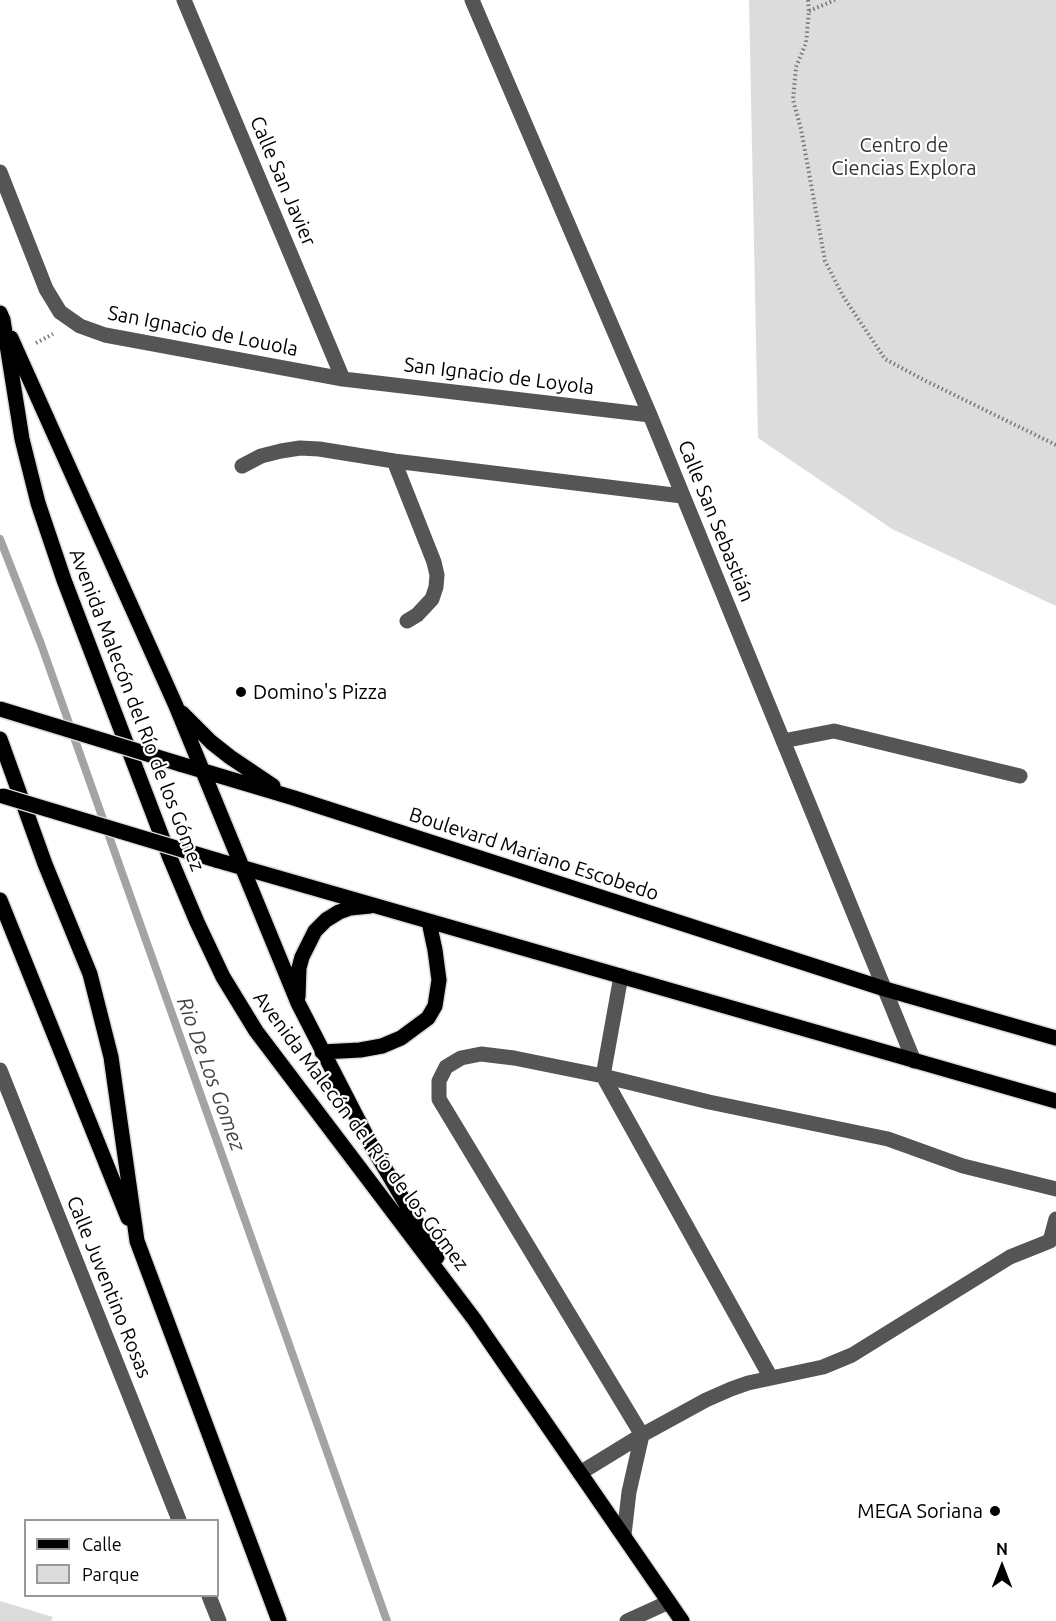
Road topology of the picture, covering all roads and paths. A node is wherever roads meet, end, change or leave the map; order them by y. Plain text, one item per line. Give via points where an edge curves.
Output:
1 (184, 0) edge
2 (472, 0) edge
3 (808, 0) edge
4 (835, 0) edge
5 (809, 10) junction
6 (0, 172) edge
7 (1, 316) edge
8 (75, 322) junction
9 (18, 352) junction
10 (343, 379) junction
11 (650, 415) junction
12 (1056, 445) edge
13 (394, 460) junction
14 (242, 466) dead end
15 (682, 496) junction
16 (407, 621) dead end
17 (176, 706) junction
18 (0, 709) edge
19 (0, 739) edge
20 (783, 741) junction
21 (203, 770) junction
22 (1020, 776) dead end
23 (2, 795) edge
24 (294, 798) junction
25 (241, 867) junction
26 (0, 900) edge
27 (383, 906) junction
28 (429, 922) junction
29 (621, 976) junction
30 (885, 989) junction
31 (298, 1003) junction
32 (1056, 1038) edge
33 (322, 1052) junction
34 (914, 1061) junction
35 (0, 1070) edge
36 (603, 1076) junction
37 (1056, 1101) edge
38 (1056, 1189) edge
39 (1056, 1219) edge
40 (137, 1241) junction
41 (1053, 1242) edge
42 (474, 1319) junction
43 (771, 1378) junction
44 (642, 1435) junction
45 (580, 1473) junction
46 (178, 1519) edge
47 (624, 1535) junction
48 (209, 1597) edge
49 (669, 1602) junction
50 (219, 1621) edge
51 (279, 1621) edge
52 (627, 1621) edge
53 (682, 1621) edge

1 - 10 street, Calle San Javier
2 - 11 street, Calle San Sebastián
3 - 5 path
4 - 5 path
5 - 12 path via 793,100 825,261 843,296 885,359
6 - 8 street, San Ignacio de Louola via 46,289 60,312
7 - 9 main road
7 - 42 main road, Avenida Malecón del Río de los Gómez via 22,439 38,503 197,922 223,977 256,1031
8 - 9 path
8 - 10 street, San Ignacio de Louola via 105,334
9 - 17 main road
10 - 11 street, San Ignacio de Loyola
11 - 15 street, Calle San Sebastián
13 - 14 street via 300,448 261,456
13 - 15 street
13 - 16 street via 437,575 432,599
15 - 20 street, Calle San Sebastián
17 - 21 main road
17 - 24 main road via 230,758
18 - 21 main road, Boulevard Mariano Escobedo, bridge
19 - 40 main road via 90,974 111,1057
20 - 22 street via 834,731
20 - 30 street, Calle San Sebastián
21 - 24 main road, Boulevard Mariano Escobedo
21 - 25 main road
23 - 25 main road, bridge
24 - 30 main road, Boulevard Mariano Escobedo
25 - 27 main road
25 - 31 main road
26 - 40 main road
27 - 28 main road
27 - 31 main road via 350,908 326,920 315,931 302,957
28 - 29 main road
28 - 33 main road via 439,980 435,1006 428,1018 401,1038 382,1046
29 - 34 main road
29 - 36 street
30 - 32 main road, Boulevard Mariano Escobedo
30 - 34 street, Calle San Sebastián
31 - 33 main road
33 - 42 main road via 370,1143
34 - 37 main road
35 - 46 street, Calle Juventino Rosas
36 - 38 street via 888,1139 963,1166
36 - 43 street
36 - 44 street via 481,1054 461,1058 446,1067 439,1081 439,1100
39 - 41 street
40 - 51 main road
41 - 43 street via 1010,1257 852,1355 823,1367
42 - 45 main road, Avenida Malecón del Río de los Gómez
43 - 44 street via 706,1400
44 - 45 street
44 - 47 street
45 - 47 main road, Avenida Malecón del Río de los Gómez
47 - 49 main road, Avenida Malecón del Río de los Gómez
48 - 50 street
49 - 52 street
49 - 53 main road, Avenida Malecón del Río de los Gómez

